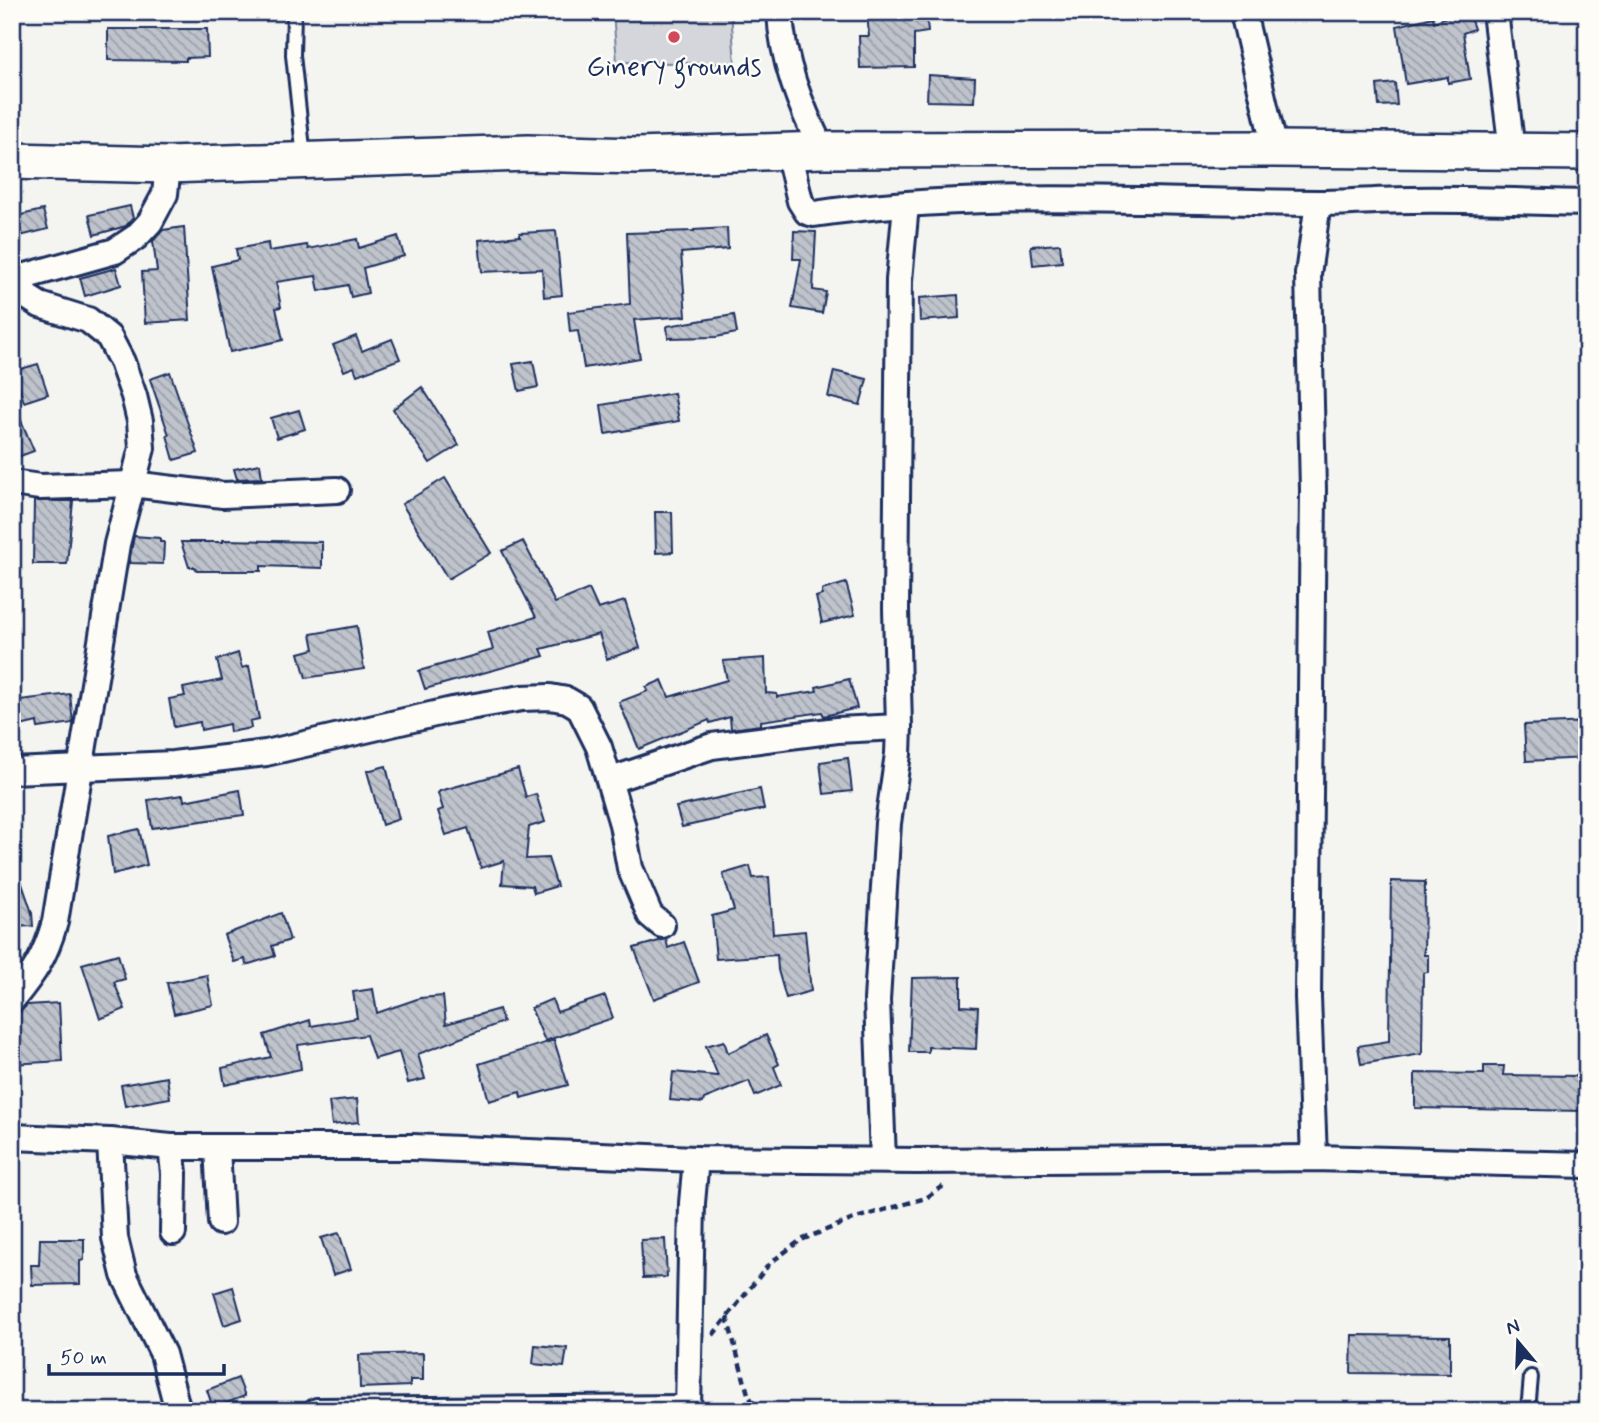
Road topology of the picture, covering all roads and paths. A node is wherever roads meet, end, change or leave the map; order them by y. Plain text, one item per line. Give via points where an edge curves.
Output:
1 (294, 12) edge
2 (780, 12) edge
3 (1243, 12) edge
4 (1495, 12) edge
5 (1275, 149) junction
6 (805, 150) junction
7 (1512, 151) junction
8 (1587, 152) edge
9 (12, 161) edge
10 (304, 162) junction
11 (168, 165) junction
12 (1318, 203) junction
13 (1587, 203) edge
14 (906, 205) junction
15 (13, 280) edge
16 (12, 483) edge
17 (132, 484) junction
18 (337, 489) dead end
19 (899, 727) junction
20 (79, 768) junction
21 (12, 771) edge
22 (611, 780) junction
23 (662, 925) dead end
24 (12, 1000) edge
25 (12, 1137) edge
26 (110, 1141) junction
27 (171, 1147) junction
28 (217, 1147) junction
29 (1314, 1158) junction
30 (696, 1159) junction
31 (883, 1160) junction
32 (960, 1161) junction
33 (1587, 1165) edge
34 (221, 1222) dead end
35 (173, 1232) dead end
36 (727, 1316) junction
37 (688, 1366) junction
38 (1531, 1377) dead end
39 (688, 1410) edge
40 (178, 1411) edge
41 (317, 1411) edge
42 (758, 1411) edge
43 (1528, 1411) edge

1 - 10 lane via 293,55
2 - 6 street via 802,109
3 - 5 street
4 - 7 street
5 - 6 main road
5 - 7 main road
6 - 10 main road via 637,156 528,153
6 - 14 street via 800,201 807,212
7 - 8 main road
9 - 11 main road
10 - 11 main road
11 - 15 street via 165,194 136,237 115,251
12 - 13 street
12 - 14 street via 973,201
12 - 29 street via 1308,274 1313,490 1308,997
14 - 19 street via 899,280 895,610
15 - 17 street via 40,305 88,320 109,337 122,362 140,421 142,448
16 - 17 street via 40,487
17 - 18 street via 223,495
17 - 20 street via 117,544
19 - 22 street via 712,746
19 - 31 street via 877,1000
20 - 21 street
20 - 22 street via 173,764 266,753 452,710 550,697 579,707
20 - 24 street via 67,861 47,951
22 - 23 street via 630,868 650,915
25 - 26 street
26 - 27 street
26 - 40 street via 115,1238 124,1275 163,1354
27 - 28 street
27 - 35 street
28 - 30 street via 413,1147
28 - 34 street
29 - 32 street
29 - 33 street
30 - 31 street
30 - 37 street
31 - 32 street
32 - 36 path via 947,1184 926,1198 801,1240 770,1263
36 - 37 path
36 - 42 path via 748,1394
37 - 39 street
38 - 43 lane
39 - 41 street

